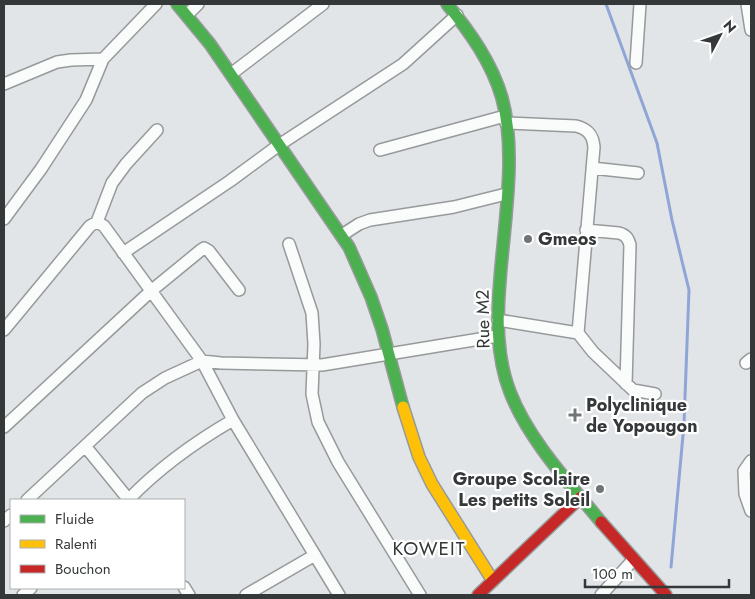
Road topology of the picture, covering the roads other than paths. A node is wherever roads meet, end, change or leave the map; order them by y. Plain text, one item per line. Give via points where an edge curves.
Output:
1 (156, 4) edge
2 (177, 4) edge
3 (198, 4) edge
4 (323, 4) edge
5 (640, 4) edge
6 (747, 4) edge
7 (452, 7) edge
8 (187, 14) junction
9 (751, 30) edge
10 (103, 59) junction
11 (636, 63) dead end
12 (231, 74) junction
13 (4, 84) edge
14 (505, 120) junction
15 (157, 130) dead end
16 (279, 145) junction
17 (380, 150) dead end
18 (592, 168) junction
19 (638, 173) dead end
20 (506, 194) junction
21 (4, 219) edge
22 (97, 222) junction
23 (586, 230) junction
24 (342, 235) junction
25 (289, 244) dead end
26 (122, 252) junction
27 (239, 290) dead end
28 (151, 291) junction
29 (498, 320) junction
30 (4, 330) edge
31 (578, 333) junction
32 (498, 336) junction
33 (388, 353) junction
34 (202, 361) junction
35 (313, 364) junction
36 (626, 384) junction
37 (655, 394) dead end
38 (233, 420) junction
39 (4, 427) edge
40 (85, 446) junction
41 (751, 461) edge
42 (581, 497) junction
43 (28, 499) edge
44 (128, 499) edge
45 (130, 499) edge
46 (751, 511) edge
47 (315, 555) junction
48 (634, 558) junction
49 (493, 581) junction
50 (654, 581) junction
51 (246, 595) edge
52 (339, 595) edge
53 (420, 595) edge
54 (478, 595) edge
55 (601, 595) edge
56 (654, 595) edge
57 (666, 595) edge

1 - 10 street
2 - 8 street
3 - 8 street
4 - 12 street
5 - 11 street
6 - 9 street
7 - 14 street, Rue M2 via 486,60 502,99
7 - 16 street via 404,64
8 - 12 street
10 - 13 street via 56,62
10 - 21 street via 86,100
12 - 16 street
14 - 17 street
14 - 18 street via 583,128 593,139
14 - 20 street, Rue M2 via 508,148
15 - 22 street via 112,183
16 - 24 street
16 - 26 street
18 - 19 street
18 - 23 street
20 - 24 street via 454,207 370,220
20 - 29 street, Rue M2
22 - 26 street via 104,226
22 - 30 street via 90,226
23 - 31 street
23 - 36 street via 619,233 628,238 630,245
24 - 33 street via 371,297
25 - 35 street via 312,313
26 - 28 street
27 - 28 street via 204,248
28 - 34 street
28 - 39 street
29 - 31 street
29 - 32 street, Rue M2
31 - 36 street
32 - 33 street
32 - 42 street, Rue M2 via 506,377 523,419
33 - 35 street via 340,363
33 - 49 street via 419,457 432,484
34 - 35 street
34 - 38 street
34 - 40 street via 152,386
35 - 53 street via 312,394 323,434
36 - 37 street via 633,390
38 - 45 street via 178,457
38 - 47 street
40 - 43 street
40 - 44 street
41 - 46 street via 744,471 745,494
42 - 48 street, Rue M2
42 - 49 street
47 - 51 street
47 - 52 street
48 - 50 street, Rue M2
48 - 55 street
49 - 54 street
50 - 56 street
50 - 57 street, Rue M2

